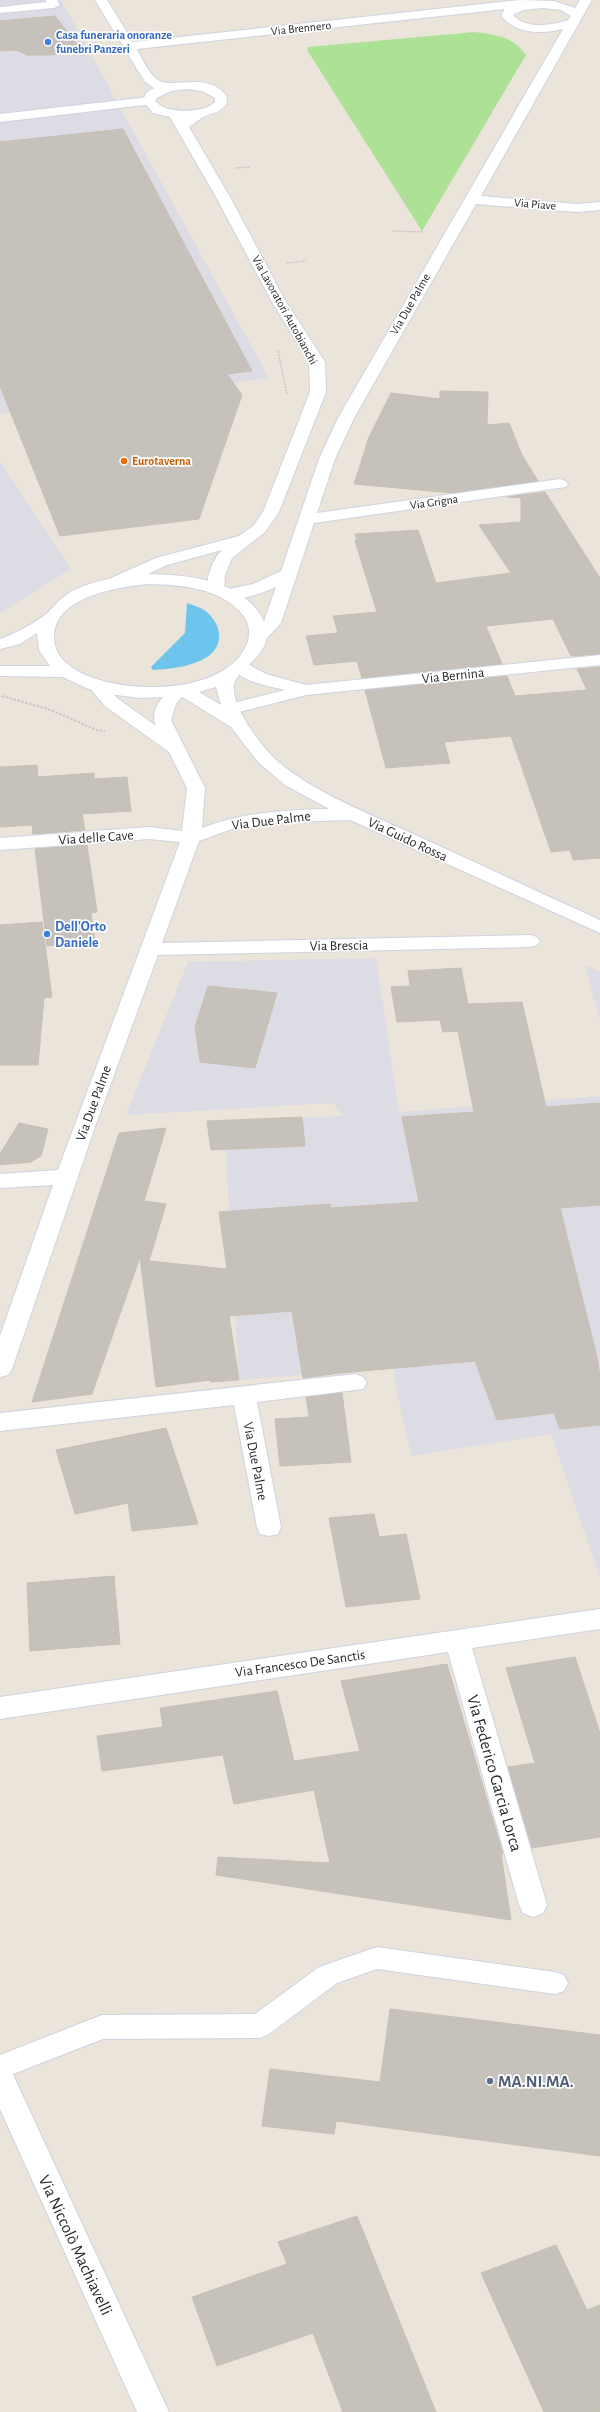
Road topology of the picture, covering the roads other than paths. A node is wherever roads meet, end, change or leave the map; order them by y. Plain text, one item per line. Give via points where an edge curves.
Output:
1 (51, 0) edge
2 (102, 0) edge
3 (447, 0) edge
4 (586, 0) edge
5 (555, 1) edge
6 (520, 4) junction
7 (474, 9) junction
8 (0, 10) edge
9 (455, 11) junction
10 (509, 19) junction
11 (576, 19) junction
12 (542, 28) junction
13 (128, 46) junction
14 (559, 46) junction
15 (151, 82) junction
16 (165, 88) junction
17 (150, 98) junction
18 (0, 118) edge
19 (178, 120) junction
20 (471, 199) junction
21 (600, 206) edge
22 (560, 484) dead end
23 (308, 520) junction
24 (244, 540) junction
25 (288, 574) junction
26 (117, 582) junction
27 (222, 592) junction
28 (51, 618) junction
29 (258, 637) junction
30 (0, 644) edge
31 (600, 660) edge
32 (235, 670) junction
33 (0, 671) edge
34 (66, 672) junction
35 (98, 687) junction
36 (181, 690) junction
37 (306, 690) junction
38 (234, 716) junction
39 (180, 751) junction
40 (353, 814) junction
41 (191, 838) junction
42 (0, 844) edge
43 (600, 927) edge
44 (530, 941) dead end
45 (149, 949) junction
46 (66, 1177) junction
47 (0, 1181) edge
48 (0, 1369) edge
49 (355, 1383) dead end
50 (244, 1395) junction
51 (0, 1422) edge
52 (269, 1527) dead end
53 (600, 1619) edge
54 (457, 1640) junction
55 (0, 1708) edge
56 (533, 1905) dead end
57 (555, 1983) dead end
58 (0, 2067) edge
59 (0, 2077) edge
60 (153, 2412) edge

1 - 8 lane via 54,5
2 - 13 street
3 - 9 street
4 - 11 street, Via Due Palme
5 - 6 street
5 - 11 street via 572,9
6 - 7 street, Via Brennero
6 - 10 street via 509,10
7 - 9 street, Via Brennero
7 - 10 street, Via Brennero
9 - 13 street, Via Brennero
10 - 12 street via 520,25
11 - 12 street via 561,27
11 - 14 street, Via Due Palme
12 - 14 street via 554,36
13 - 15 street
14 - 20 street, Via Due Palme
15 - 16 street
15 - 17 street
16 - 17 street
16 - 19 street via 199,87 210,89 221,97 217,107
17 - 18 lane
17 - 19 street via 156,109
19 - 24 street, Via Lavoratori Autobianchi via 279,302 317,362 318,392 274,505 260,529
20 - 21 street, Via Piave via 576,208
20 - 23 street, Via Due Palme via 346,418 327,459
22 - 23 street, Via Grigna
23 - 25 street, Via Due Palme
24 - 26 street, Via Lavoratori Autobianchi via 155,564 133,572
24 - 27 street, Via Lavoratori Autobianchi via 225,556 217,575
25 - 27 street via 255,590
25 - 29 street, Via Due Palme via 272,623
26 - 27 street via 167,579 193,582
26 - 28 street via 67,602
27 - 29 street via 250,611 256,622
28 - 30 street via 14,640
28 - 34 street via 45,636 48,651
29 - 32 street, Via Due Palme via 256,647
31 - 37 street, Via Bernina
32 - 36 street via 218,680
32 - 37 street, Via Bernina
32 - 38 street, Via Guido Rossa via 225,685
33 - 34 street
34 - 35 street
35 - 36 street via 152,693
35 - 39 street via 111,702
36 - 38 street, Via Guido Rossa
36 - 39 street, Via Due Palme via 166,705 162,720
37 - 38 street, Via Bernina
38 - 40 street, Via Guido Rossa via 250,743 276,769 292,781
39 - 41 street, Via Due Palme via 196,788
40 - 41 street, Via Due Palme via 284,816 231,823
40 - 43 street, Via Guido Rossa
41 - 42 street, Via delle Cave via 149,833
41 - 45 street, Via Due Palme
44 - 45 street, Via Brescia
45 - 46 street, Via Due Palme
46 - 47 street
46 - 48 street, Via Due Palme
49 - 50 street
50 - 51 street
50 - 52 street, Via Due Palme
53 - 54 street, Via Francesco De Sanctis
54 - 55 street, Via Francesco De Sanctis
54 - 56 street, Via Federico Garcia Lorca
57 - 58 lane via 377,1958 328,1975 260,2026 102,2027
59 - 60 street, Via Niccolò Machiavelli

